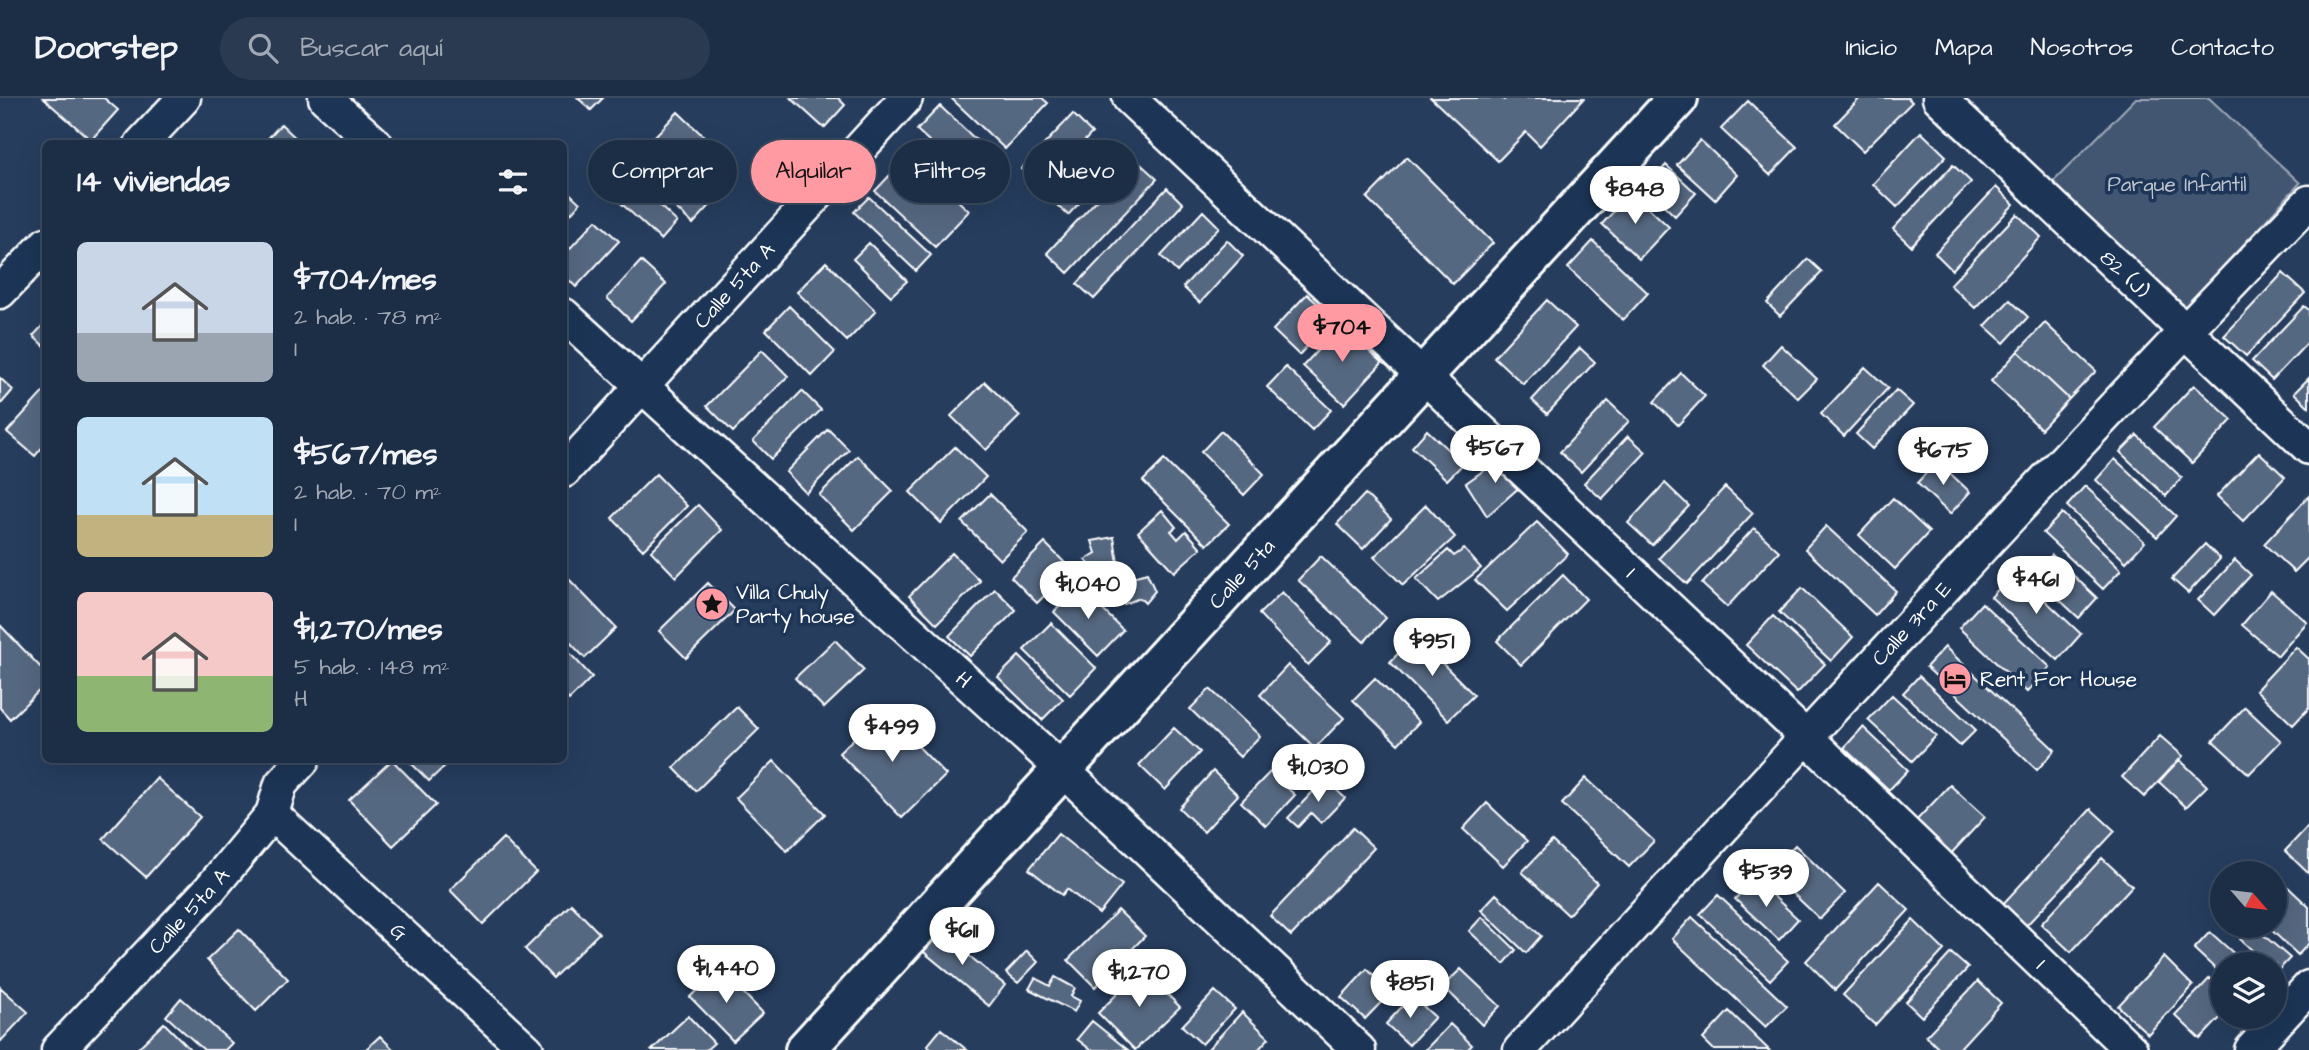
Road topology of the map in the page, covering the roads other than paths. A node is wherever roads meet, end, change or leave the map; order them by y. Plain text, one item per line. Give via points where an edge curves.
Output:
1 (184, 98) edge
2 (325, 98) edge
3 (906, 98) edge
4 (1129, 98) edge
5 (1678, 98) edge
6 (1939, 98) edge
7 (145, 140) edge
8 (372, 140) edge
9 (2309, 202) edge
10 (42, 248) edge
11 (0, 292) edge
12 (567, 318) edge
13 (2185, 331) junction
14 (1423, 377) junction
15 (641, 386) junction
16 (2309, 448) edge
17 (567, 468) edge
18 (1806, 737) junction
19 (300, 763) edge
20 (1063, 770) junction
21 (272, 814) junction
22 (2309, 987) edge
23 (58, 1050) edge
24 (527, 1050) edge
25 (805, 1050) edge
26 (1359, 1050) edge
27 (1520, 1050) edge
28 (2131, 1050) edge
29 (2251, 1050) edge

1 - 7 street
2 - 8 street
3 - 15 street, Calle 5ta A
4 - 14 street, I
5 - 14 street, Calle 5ta
6 - 13 street, 82 (J)
9 - 13 street, Calle 3ra E
10 - 11 street
12 - 15 street, H
13 - 16 street, 82 (J)
13 - 18 street, Calle 3ra E
14 - 18 street, I
14 - 20 street, Calle 5ta
15 - 17 street, Calle 5ta A
15 - 20 street, H
18 - 27 street, Calle 3ra E
18 - 28 street, I
19 - 21 street, Calle 5ta A via 281,784
20 - 25 street, Calle 5ta
20 - 26 street, H
21 - 23 street, Calle 5ta A via 210,888
21 - 24 street, G
22 - 29 street

